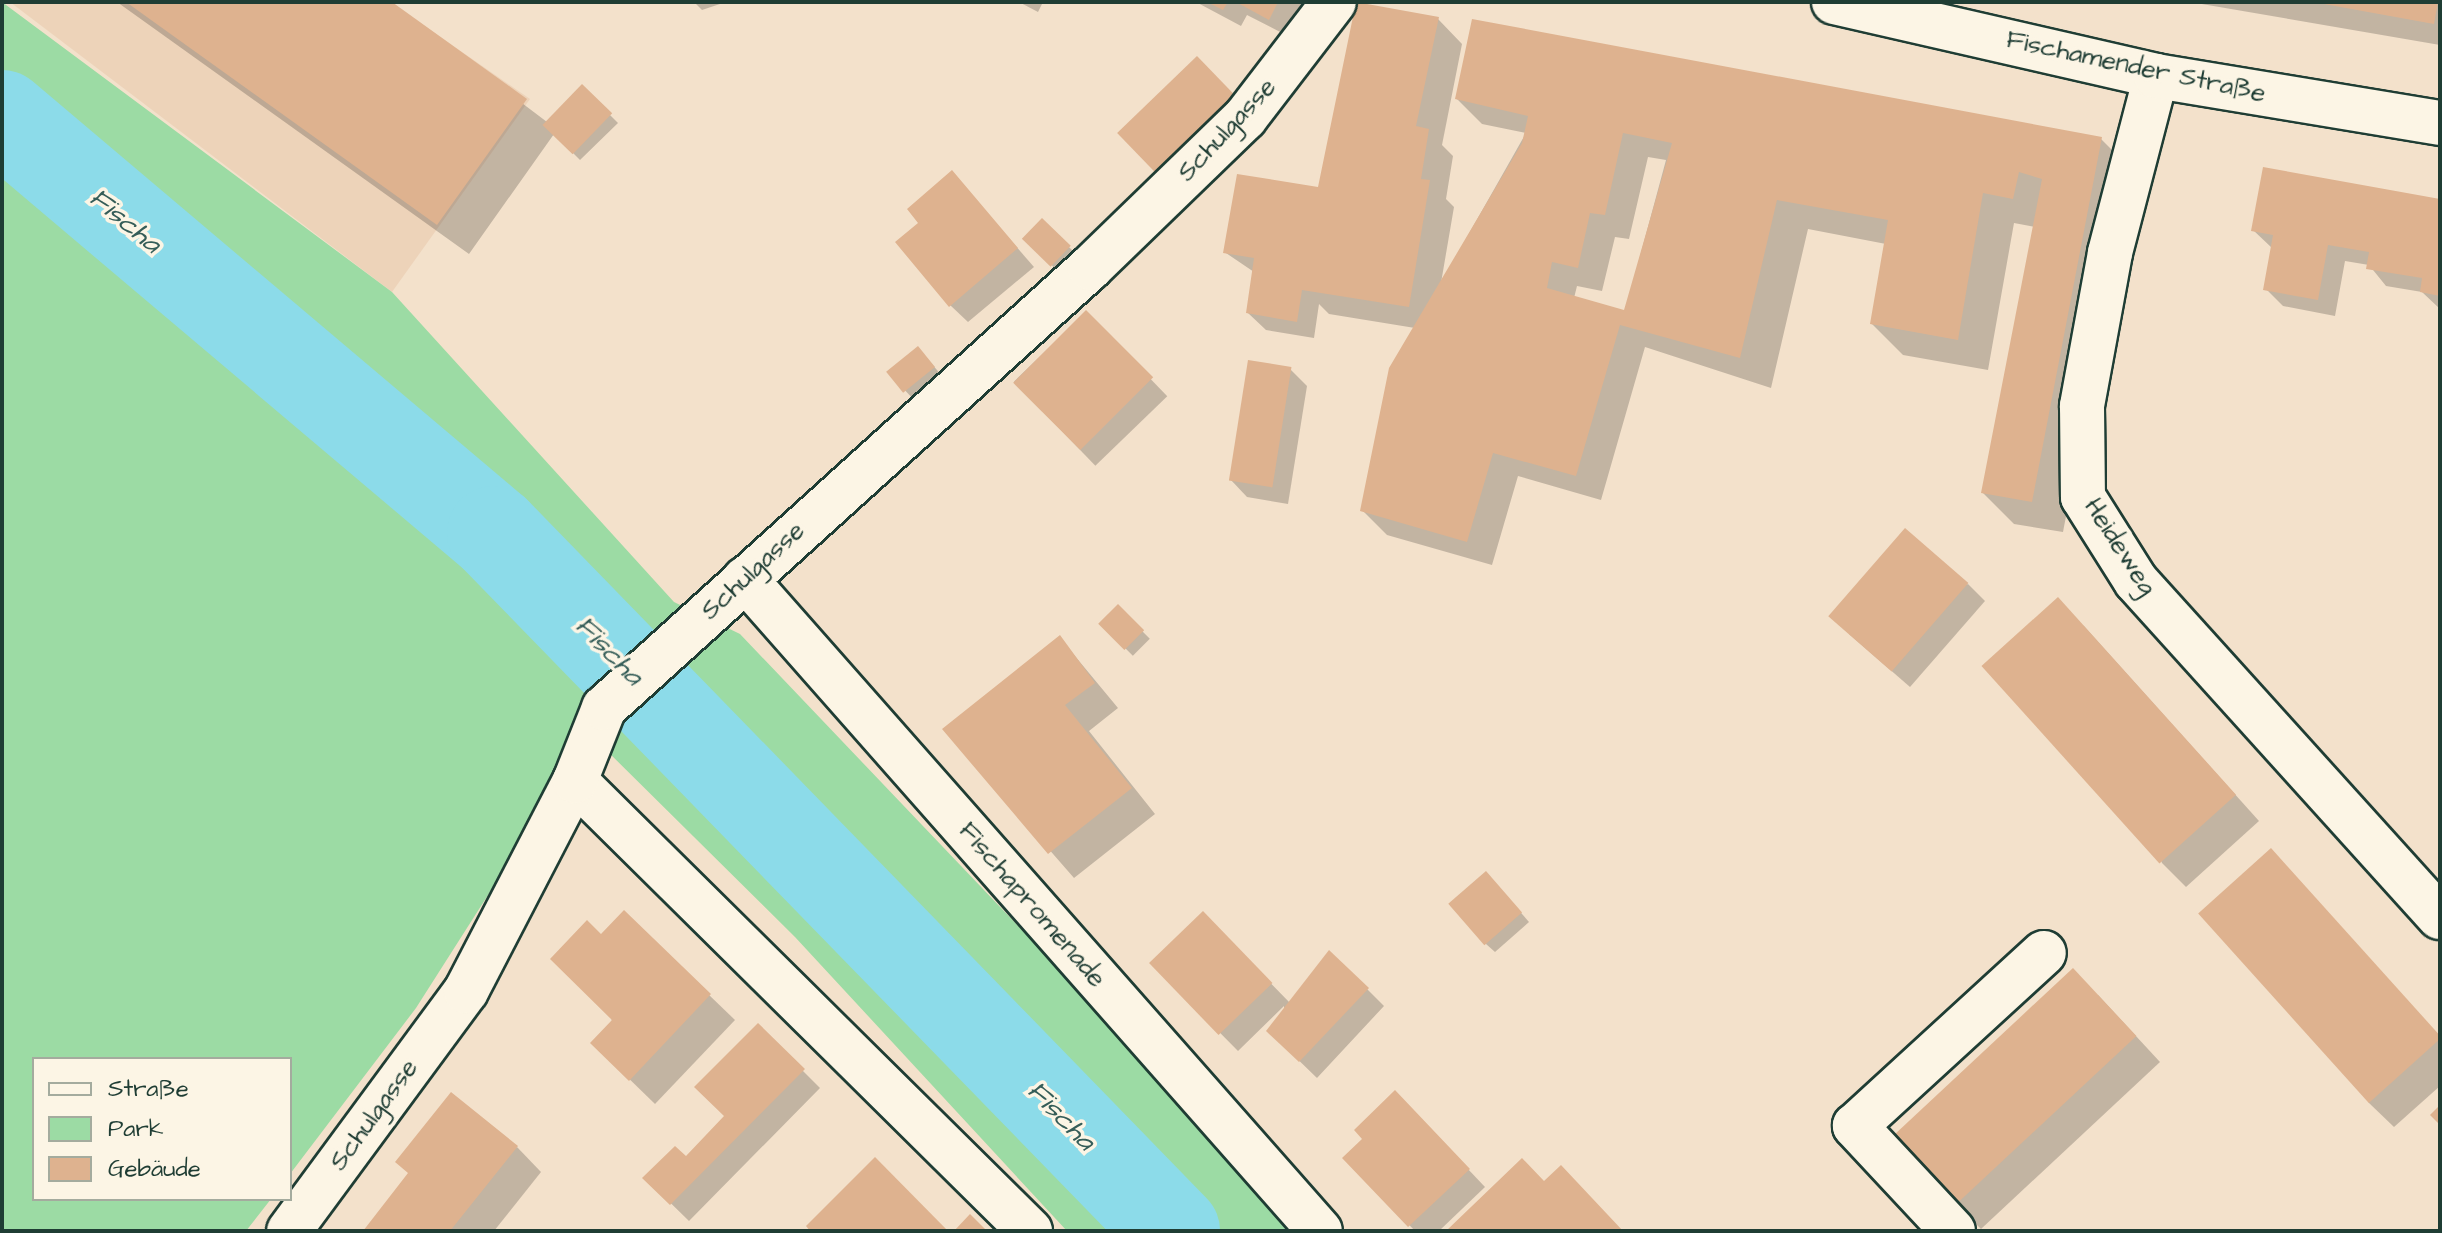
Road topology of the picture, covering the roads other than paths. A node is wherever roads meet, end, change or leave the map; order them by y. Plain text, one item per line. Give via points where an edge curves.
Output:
1 (1334, 2) edge
2 (1834, 2) edge
3 (2156, 76) junction
4 (2440, 123) edge
5 (745, 579) junction
6 (575, 781) junction
7 (2440, 917) edge
8 (2044, 953) dead end
9 (289, 1231) edge
10 (1030, 1231) edge
11 (1320, 1231) edge
12 (1953, 1231) edge

1 - 5 street, Schulgasse via 1234,129
2 - 3 street, Fischamender Straße
3 - 4 street, Fischamender Straße
3 - 7 street, Heideweg via 2110,253 2082,406 2083,497 2136,581
5 - 6 street, Schulgasse via 604,708
5 - 11 street, Fischapromenade
6 - 9 street, Schulgasse via 466,991
6 - 10 street
8 - 12 street via 1855,1126

